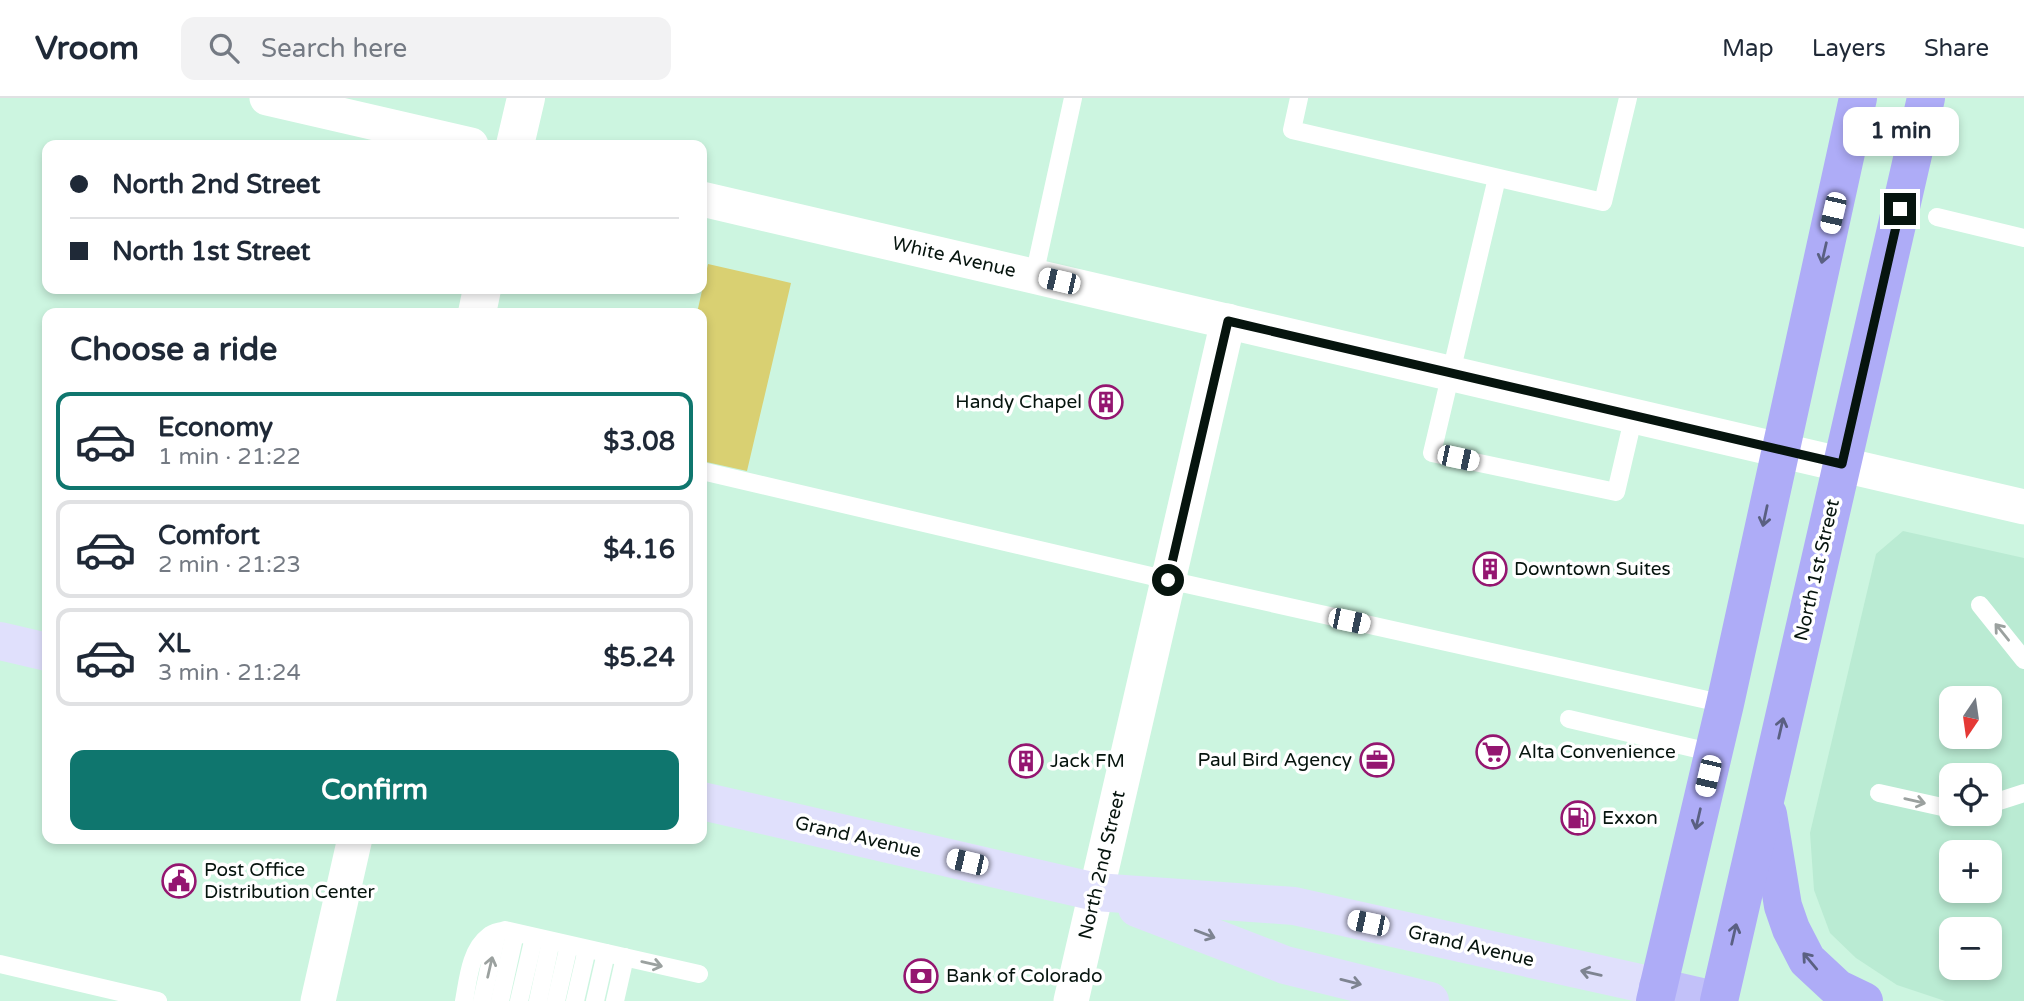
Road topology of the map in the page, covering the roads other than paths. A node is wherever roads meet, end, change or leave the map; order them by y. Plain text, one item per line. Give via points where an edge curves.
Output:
1 (267, 98) edge
2 (526, 98) edge
3 (1073, 98) edge
4 (1299, 98) edge
5 (1628, 98) edge
6 (1858, 98) edge
7 (1926, 98) edge
8 (449, 140) edge
9 (516, 140) edge
10 (1497, 178) junction
11 (707, 200) edge
12 (1937, 217) dead end
13 (2024, 238) edge
14 (1034, 276) junction
15 (1228, 321) junction
16 (1450, 372) junction
17 (1634, 415) junction
18 (1779, 449) junction
19 (1842, 464) junction
20 (707, 472) edge
21 (2024, 507) edge
22 (1168, 580) junction
23 (1980, 605) dead end
24 (0, 641) edge
25 (42, 651) edge
26 (2024, 660) edge
27 (1725, 704) junction
28 (1569, 719) dead end
29 (1714, 753) junction
30 (1879, 793) dead end
31 (2024, 793) edge
32 (1765, 794) junction
33 (2002, 800) edge
34 (707, 803) edge
35 (1939, 806) edge
36 (354, 844) edge
37 (1096, 892) junction
38 (506, 933) junction
39 (552, 941) junction
40 (587, 949) junction
41 (606, 953) junction
42 (625, 957) junction
43 (0, 964) edge
44 (699, 975) dead end
45 (1656, 994) edge
46 (158, 1001) edge
47 (318, 1001) edge
48 (464, 1001) edge
49 (482, 1001) edge
50 (500, 1001) edge
51 (519, 1001) edge
52 (538, 1001) edge
53 (556, 1001) edge
54 (575, 1001) edge
55 (594, 1001) edge
56 (615, 1001) edge
57 (1071, 1001) edge
58 (1430, 1001) edge
59 (1719, 1001) edge
60 (1864, 1001) edge

1 - 8 street
2 - 9 street
3 - 14 lane
4 - 10 lane via 1292,130
5 - 10 lane via 1604,202
6 -> 18 highway
7 - 19 highway, North 1st Street
10 - 16 lane
11 - 14 street, White Avenue
12 - 13 lane
14 - 15 street, White Avenue
15 - 16 street, White Avenue
15 - 22 street, North 2nd Street
16 - 17 street, White Avenue
16 - 17 lane via 1432,453 1616,492
17 - 18 street, White Avenue
18 - 19 street, White Avenue
18 -> 27 highway
19 - 21 street, White Avenue
32 -> 19 highway, North 1st Street
20 - 22 lane
22 - 27 lane
22 - 37 street, North 2nd Street
26 -> 23 lane
24 - 25 main road
27 - 29 highway
28 - 29 lane
29 -> 45 highway
30 -> 35 lane
31 - 33 lane
59 -> 32 highway, North 1st Street
60 -> 32 highway via 1837,988 1807,960 1791,929 1783,906
34 - 37 main road, Grand Avenue
36 - 47 street
45 -> 37 main road, Grand Avenue via 1294,906
37 - 57 street, North 2nd Street
37 -> 58 main road, Grand Avenue via 1285,965
38 - 39 lane
38 - 48 lane via 491,934 477,952
49 -> 38 lane
38 - 50 lane
39 - 40 lane
39 - 51 lane
39 - 52 lane
39 - 53 lane
40 - 41 lane
40 - 54 lane
41 - 42 lane
41 - 55 lane
42 -> 44 lane
42 - 56 lane
43 - 46 lane
45 - 59 main road, Grand Avenue

